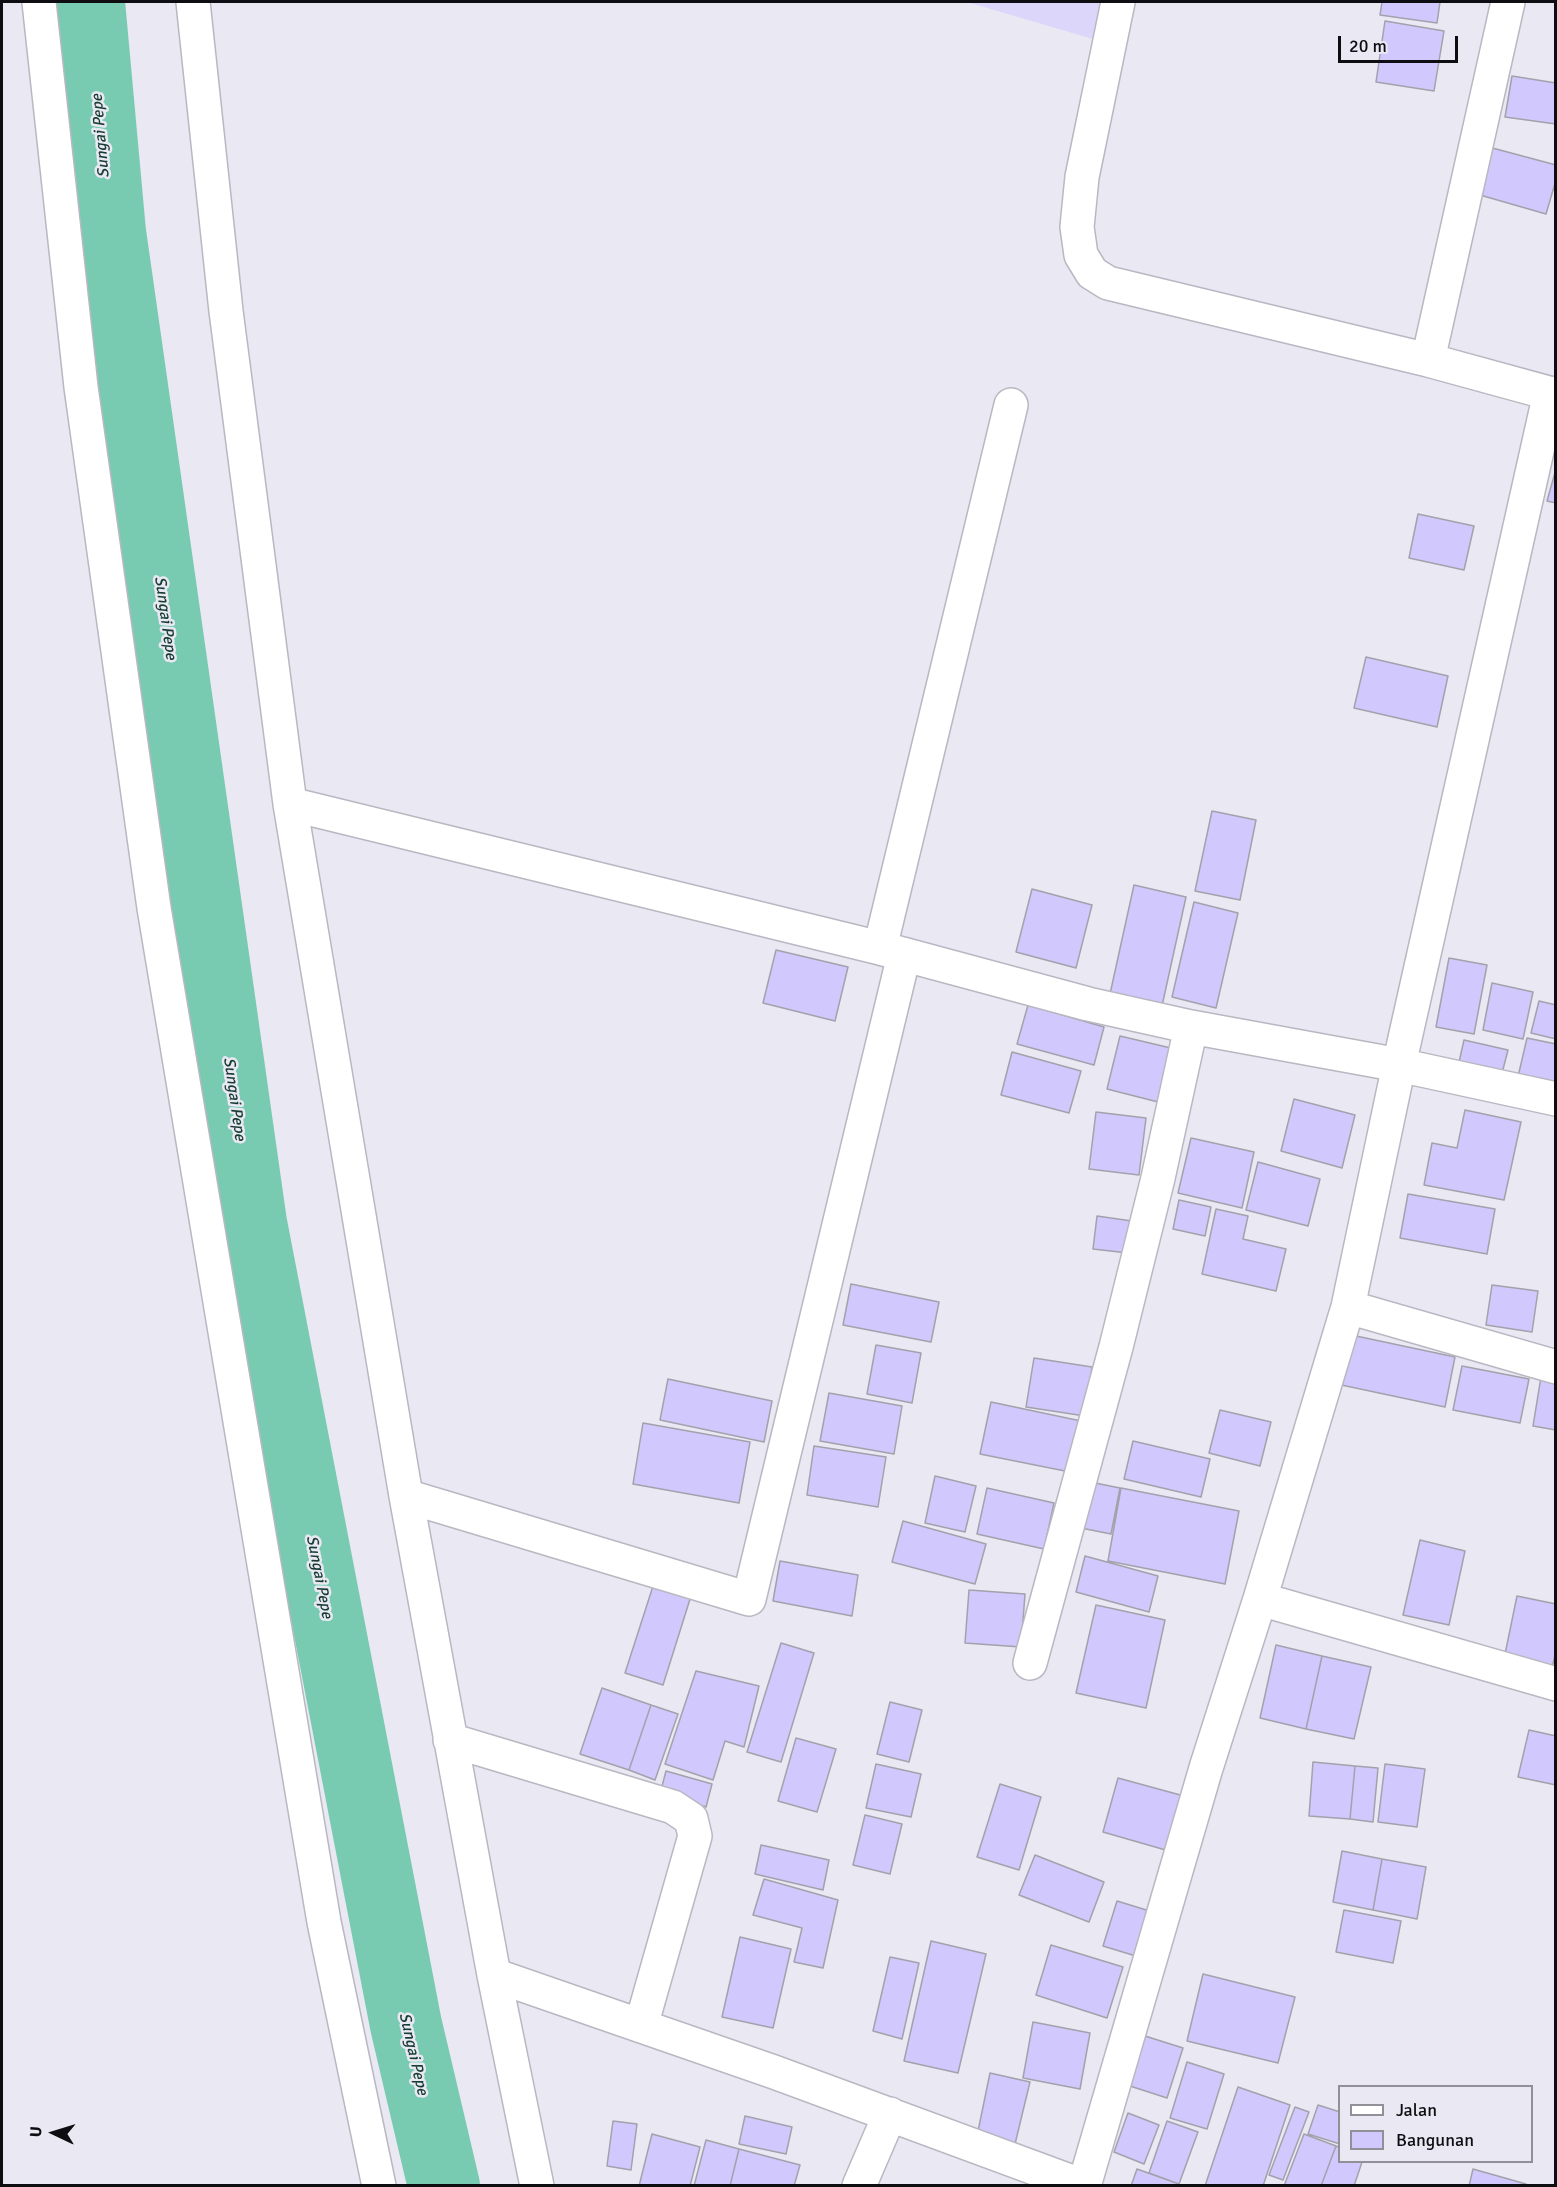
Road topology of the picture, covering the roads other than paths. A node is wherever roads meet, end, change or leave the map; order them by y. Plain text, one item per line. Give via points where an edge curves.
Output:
1 (39, 2) edge
2 (194, 2) edge
3 (1118, 2) edge
4 (1508, 2) edge
5 (1428, 360) junction
6 (1553, 394) edge
7 (1011, 405) dead end
8 (290, 804) junction
9 (892, 952) junction
10 (1191, 1027) junction
11 (1399, 1065) junction
12 (1556, 1099) edge
13 (1348, 1307) junction
14 (1556, 1367) edge
15 (406, 1497) junction
16 (1260, 1599) junction
17 (1030, 1663) dead end
18 (1556, 1684) edge
19 (450, 1740) junction
20 (494, 1975) junction
21 (641, 2026) junction
22 (890, 2114) junction
23 (379, 2186) edge
24 (537, 2186) edge
25 (859, 2186) edge
26 (1084, 2186) edge

1 - 23 street via 81,387 154,908 324,1922
2 - 8 street via 226,311
3 - 5 street via 1082,177 1077,227 1082,255 1092,273 1107,283
4 - 5 street
5 - 6 street
6 - 11 street
7 - 9 street
8 - 9 street
8 - 15 street
9 - 10 street
9 - 15 street via 749,1599
10 - 11 street
10 - 17 street via 1119,1336
11 - 12 street
11 - 13 street
13 - 14 street
13 - 16 street
15 - 19 street
16 - 18 street
16 - 26 street via 1206,1768
19 - 20 street
19 - 21 street via 673,1808 691,1819 695,1836
20 - 21 street
20 - 24 street
21 - 22 street
22 - 25 street
22 - 26 street

